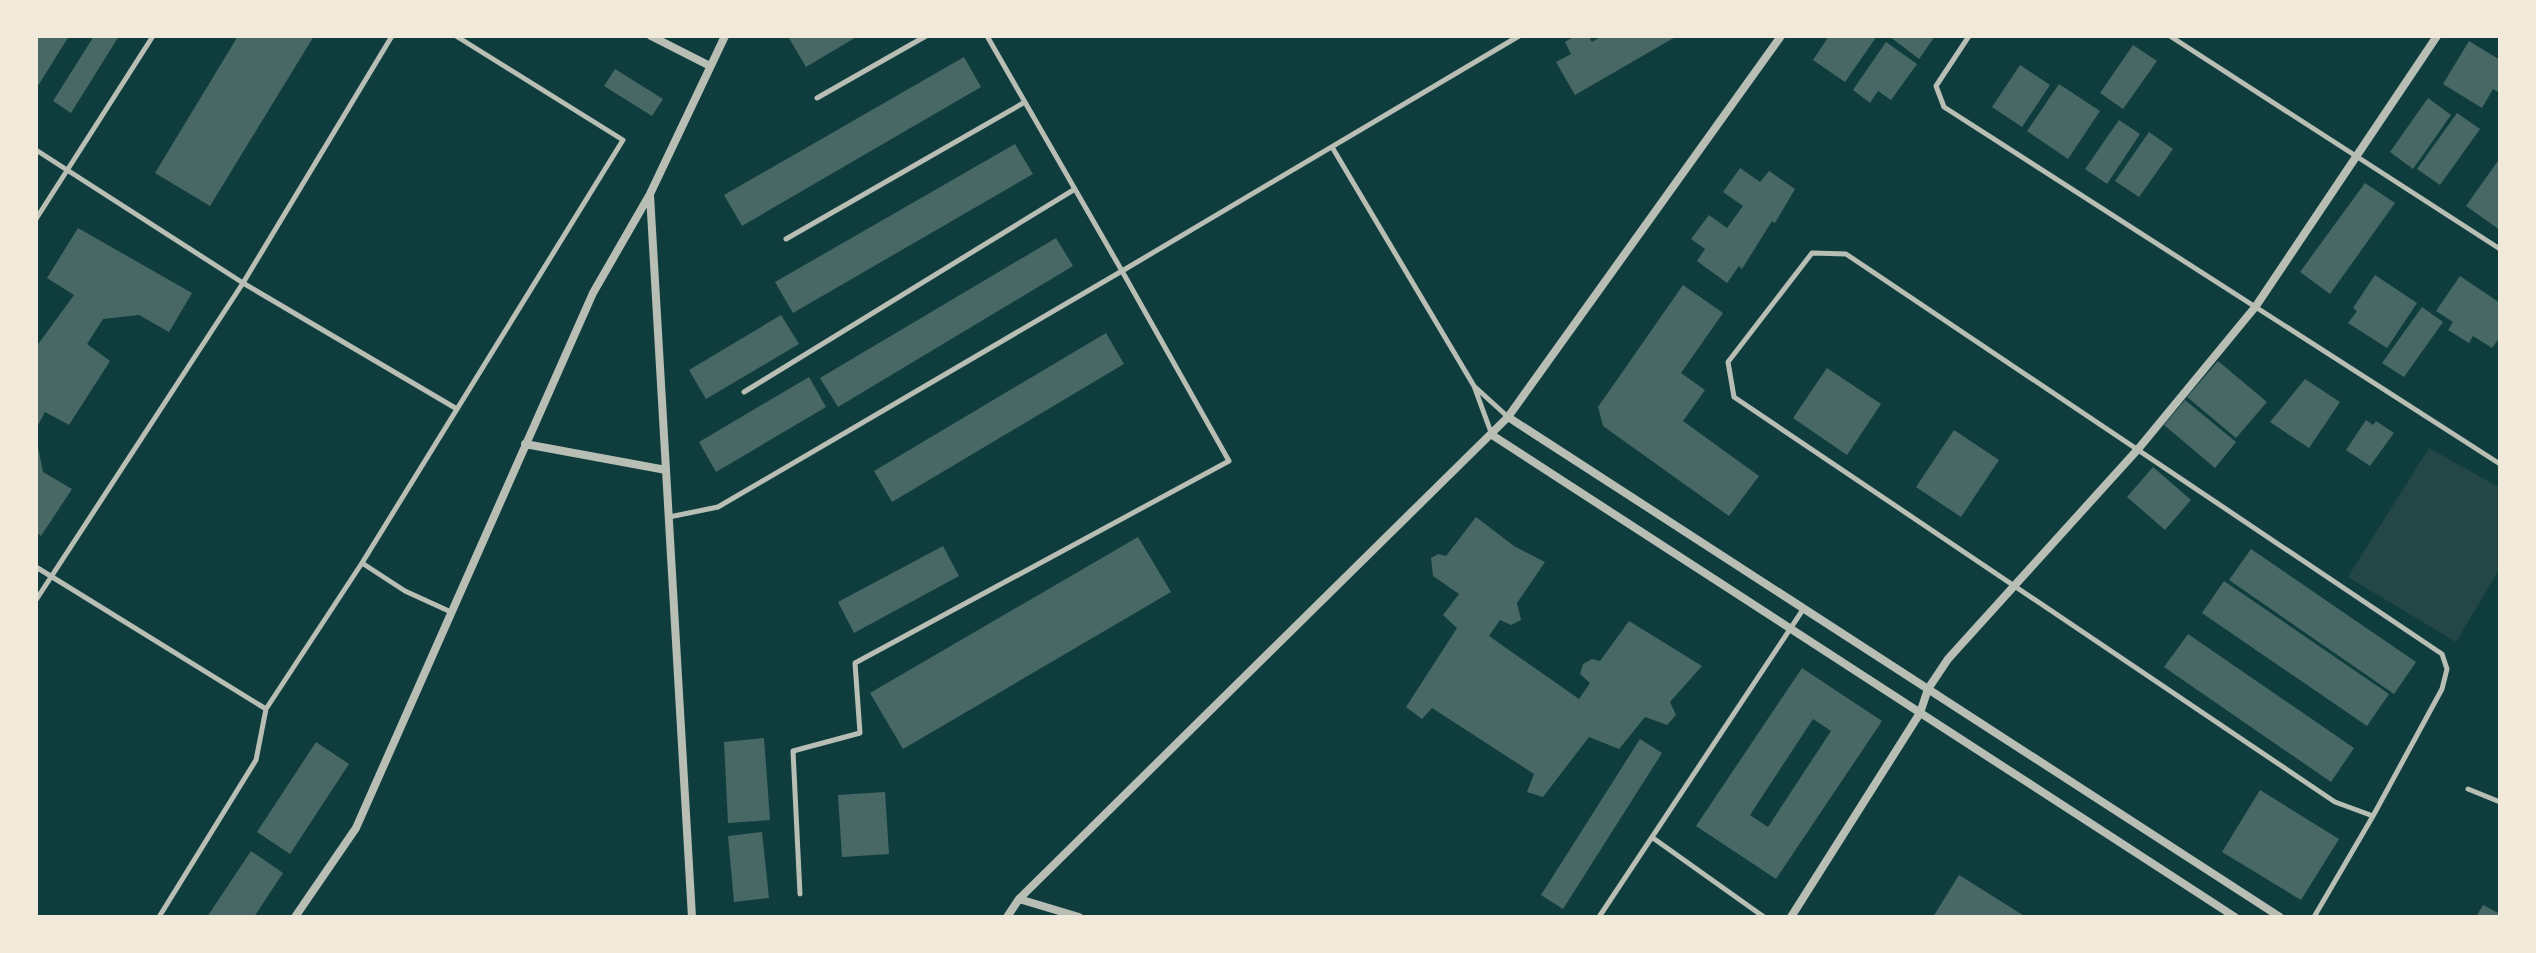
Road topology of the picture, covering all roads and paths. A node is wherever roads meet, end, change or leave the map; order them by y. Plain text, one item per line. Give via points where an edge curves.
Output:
1 (153, 36) edge
2 (392, 36) edge
3 (456, 36) edge
4 (651, 36) edge
5 (725, 36) edge
6 (926, 36) edge
7 (987, 36) edge
8 (1519, 36) edge
9 (1781, 36) edge
10 (1969, 36) edge
11 (2170, 36) edge
12 (2437, 36) edge
13 (710, 66) junction
14 (817, 98) dead end
15 (1025, 102) junction
16 (1332, 147) junction
17 (36, 150) edge
18 (2357, 155) junction
19 (68, 169) junction
20 (1075, 189) junction
21 (650, 194) junction
22 (36, 219) edge
23 (786, 239) dead end
24 (2500, 249) edge
25 (1122, 271) junction
26 (243, 283) junction
27 (2256, 306) junction
28 (1474, 386) junction
29 (744, 392) dead end
30 (457, 409) junction
31 (1508, 417) junction
32 (1492, 435) junction
33 (525, 444) junction
34 (2139, 448) junction
35 (2500, 464) edge
36 (666, 470) junction
37 (669, 517) junction
38 (362, 563) junction
39 (36, 567) edge
40 (52, 577) junction
41 (2015, 585) junction
42 (36, 600) edge
43 (1804, 608) junction
44 (452, 613) junction
45 (1790, 629) junction
46 (1928, 689) junction
47 (266, 709) junction
48 (1920, 713) junction
49 (2468, 789) dead end
50 (2500, 802) edge
51 (2373, 816) junction
52 (1653, 838) junction
53 (800, 894) dead end
54 (1019, 899) junction
55 (159, 917) edge
56 (295, 917) edge
57 (692, 917) edge
58 (1007, 917) edge
59 (1079, 917) edge
60 (1599, 917) edge
61 (1764, 917) edge
62 (1791, 917) edge
63 (2235, 917) edge
64 (2280, 917) edge
65 (2314, 917) edge

1 - 19 lane
2 - 26 lane
3 - 30 lane via 623,140
4 - 13 street
5 - 13 street
6 - 14 lane
7 - 15 lane
8 - 16 lane
9 - 31 street
10 - 27 lane via 1936,86 1944,107
11 - 18 lane
12 - 18 street
13 - 21 street
15 - 20 lane
15 - 23 lane
16 - 25 lane
16 - 28 lane
17 - 19 lane
18 - 24 lane
18 - 27 street
19 - 22 lane
19 - 26 lane
20 - 25 lane
20 - 29 lane
21 - 33 street via 593,293
21 - 36 street
25 - 37 lane via 718,507
25 - 53 lane via 1229,461 855,663 860,733 793,751
26 - 30 lane
26 - 40 lane
27 - 34 street
27 - 35 lane
28 - 31 lane
28 - 32 lane
30 - 38 lane
31 - 32 street
31 - 43 street
32 - 45 street
32 - 54 street
33 - 36 street
33 - 44 street
34 - 41 street
34 - 41 lane via 1846,254 1812,253 1728,362 1734,397
34 - 51 lane via 2442,654 2447,669 2442,689
36 - 37 street
37 - 57 street
38 - 44 lane
38 - 47 lane
39 - 40 lane
40 - 42 lane
40 - 47 lane
41 - 46 street
41 - 51 lane via 2335,802
43 - 45 lane
43 - 46 street
44 - 56 street via 356,828
45 - 48 street
45 - 52 lane
46 - 48 street
46 - 64 street
47 - 55 lane via 256,760
48 - 62 street
48 - 63 street
49 - 50 lane
51 - 65 lane
52 - 60 lane
52 - 61 lane
54 - 58 street
54 - 59 street

